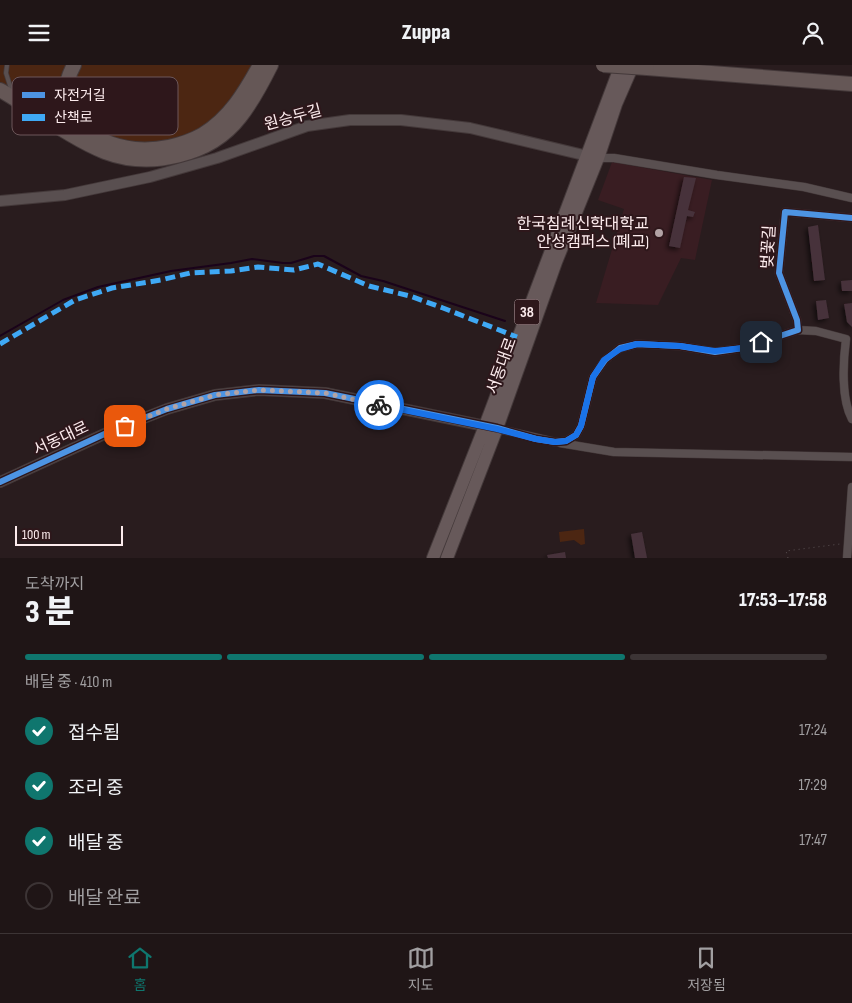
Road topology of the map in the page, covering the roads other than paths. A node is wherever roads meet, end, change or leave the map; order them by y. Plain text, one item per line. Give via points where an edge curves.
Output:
1 (7, 65) edge
2 (260, 65) edge
3 (271, 65) edge
4 (603, 65) edge
5 (621, 65) edge
6 (640, 66) edge
7 (852, 84) edge
8 (0, 90) edge
9 (12, 90) edge
10 (12, 97) edge
11 (74, 135) edge
12 (94, 135) edge
13 (592, 157) junction
14 (852, 198) edge
15 (0, 201) edge
16 (852, 218) edge
17 (798, 330) junction
18 (849, 340) edge
19 (852, 419) edge
20 (491, 427) junction
21 (555, 442) junction
22 (852, 457) edge
23 (0, 482) edge
24 (852, 487) edge
25 (433, 558) edge
26 (447, 558) edge
27 (847, 558) edge

1 - 9 lane
2 - 12 highway via 230,112 213,127 184,143 135,149
3 - 11 highway via 239,119 224,133 183,155 147,160 125,158 104,152
4 - 6 highway, bridge
5 - 13 main road, 서동대로 / 38
6 - 7 highway
6 - 13 main road, 서동대로 / 38 via 616,105
8 - 10 highway
13 - 14 street via 784,183
13 - 15 street, 원승두길 via 470,128 401,120 350,120 308,127 150,177 65,195
13 - 20 main road, 서동대로 / 38
16 - 17 street, 벚꽃길 via 785,212 780,273
17 - 18 street
17 - 21 street via 743,348 715,351 637,344 620,349 604,360 593,377 576,435 566,441
18 - 19 street via 844,353 845,402
20 - 21 street
20 - 23 street, 서동대로 via 325,393 259,390 215,395 167,409
20 - 25 main road, 서동대로 / 38
20 - 26 main road, 서동대로 / 38
21 - 22 street via 614,452
24 - 27 street

